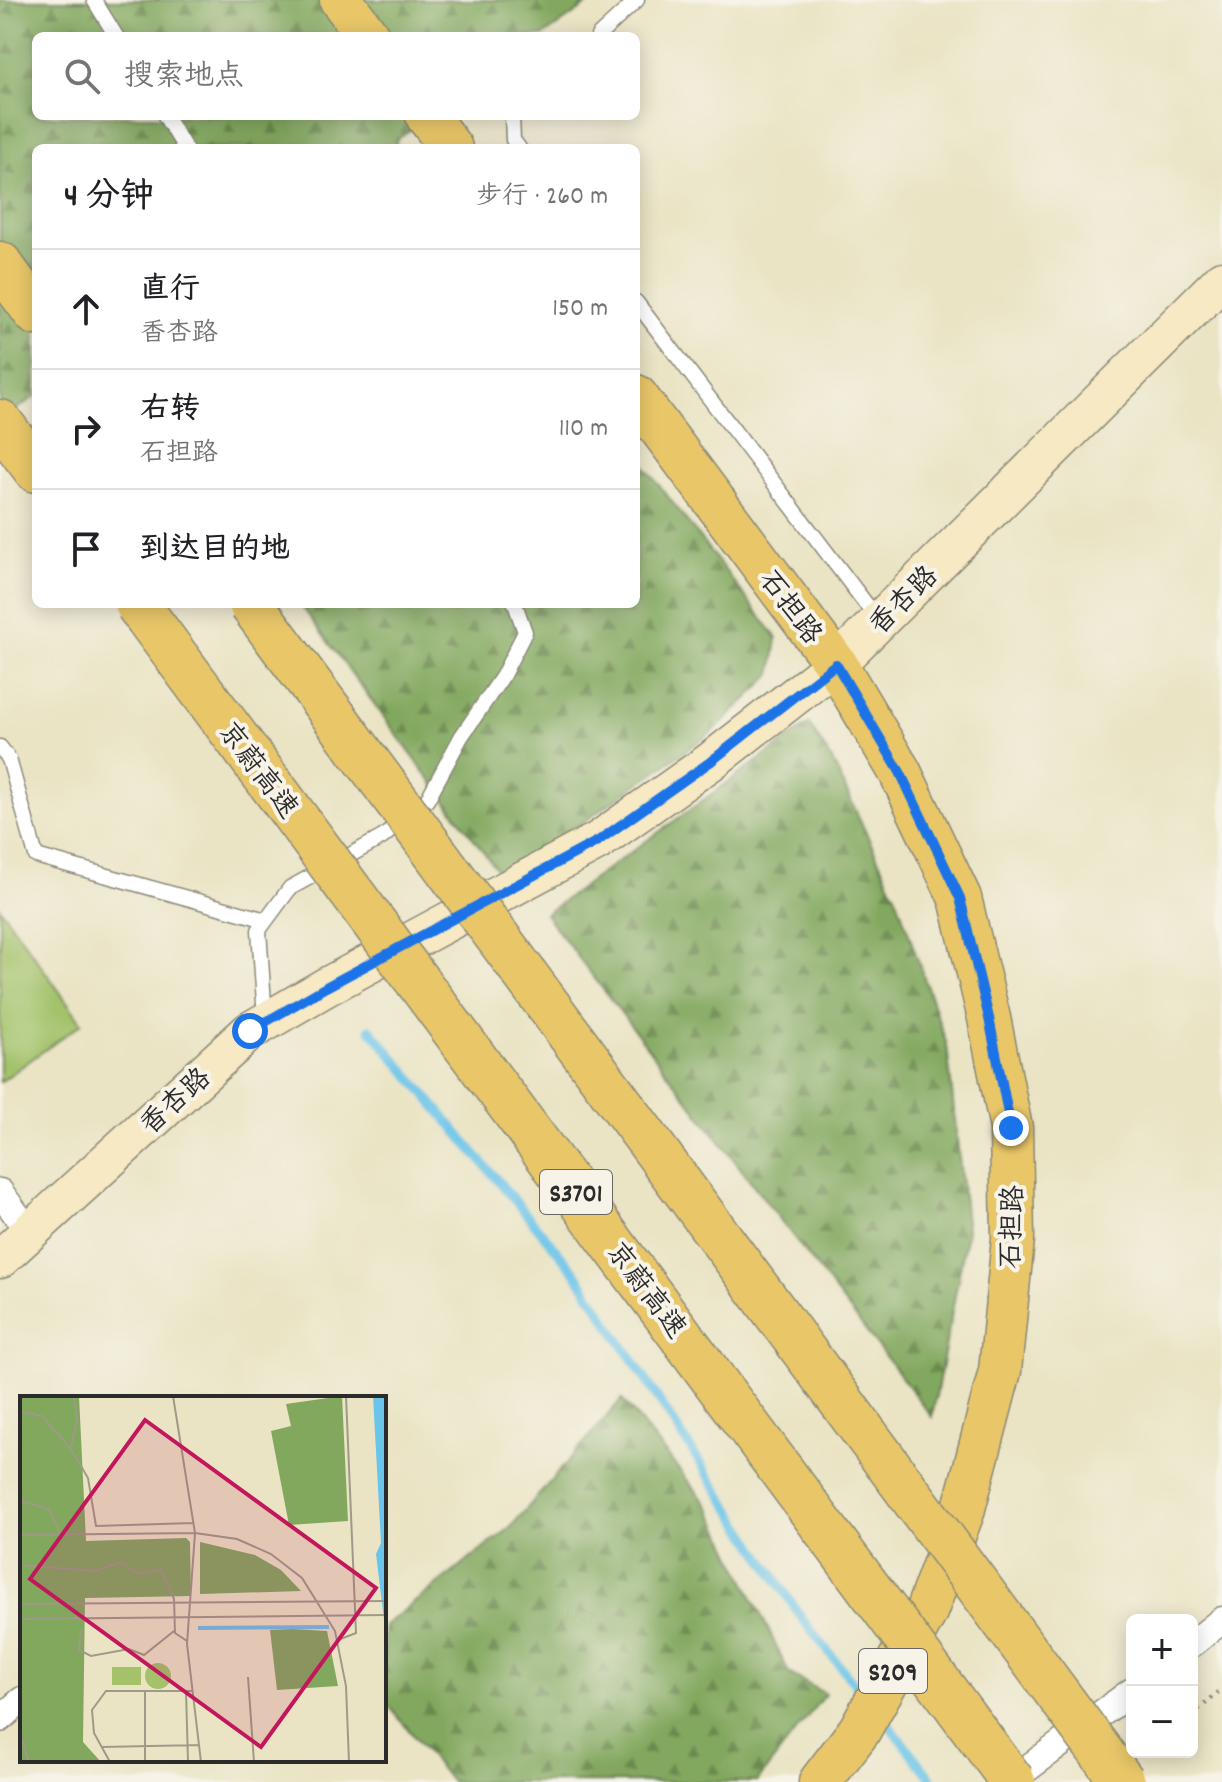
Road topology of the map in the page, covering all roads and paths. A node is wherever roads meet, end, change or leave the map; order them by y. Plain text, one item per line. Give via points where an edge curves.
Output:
1 (94, 0) edge
2 (341, 0) edge
3 (637, 0) edge
4 (114, 32) edge
5 (365, 32) edge
6 (602, 32) edge
7 (168, 120) edge
8 (430, 120) edge
9 (512, 120) edge
10 (182, 144) edge
11 (448, 144) edge
12 (516, 144) edge
13 (0, 264) edge
14 (1222, 280) edge
15 (640, 307) edge
16 (32, 308) edge
17 (640, 401) edge
18 (0, 422) edge
19 (32, 465) edge
20 (140, 608) edge
21 (254, 608) edge
22 (516, 608) edge
23 (879, 622) junction
24 (836, 664) junction
25 (0, 747) edge
26 (266, 920) junction
27 (266, 1022) junction
28 (2, 1199) edge
29 (29, 1232) junction
30 (0, 1259) edge
31 (1222, 1620) edge
32 (1198, 1639) edge
33 (1222, 1690) edge
34 (1126, 1696) edge
35 (20, 1702) edge
36 (1198, 1709) edge
37 (0, 1719) edge
38 (821, 1782) edge
39 (1011, 1782) edge
40 (1123, 1782) edge

1 - 4 lane
2 - 5 main road
3 - 6 lane
7 - 10 lane
8 - 11 main road
9 - 12 lane
13 - 16 highway
14 - 23 street, 香杏路
15 - 23 lane
17 - 24 main road, 石担路 / S209
18 - 19 highway
20 - 39 highway, 京蔚高速 / S3701, bridge
21 - 40 highway, bridge
22 - 26 lane via 525,632 427,800 383,837 290,888
23 - 24 street, 香杏路
24 - 27 street, 香杏路 via 598,841
24 - 38 main road, 石担路 / S209 via 900,772 960,898 1011,1128 1013,1239 1000,1371 963,1512 926,1612 859,1731
25 - 26 lane via 9,759 36,856
26 - 27 lane via 259,930
27 - 29 street, 香杏路
28 - 29 street
29 - 30 street, 香杏路
31 - 32 street
33 - 36 path
34 - 39 street
35 - 37 street

